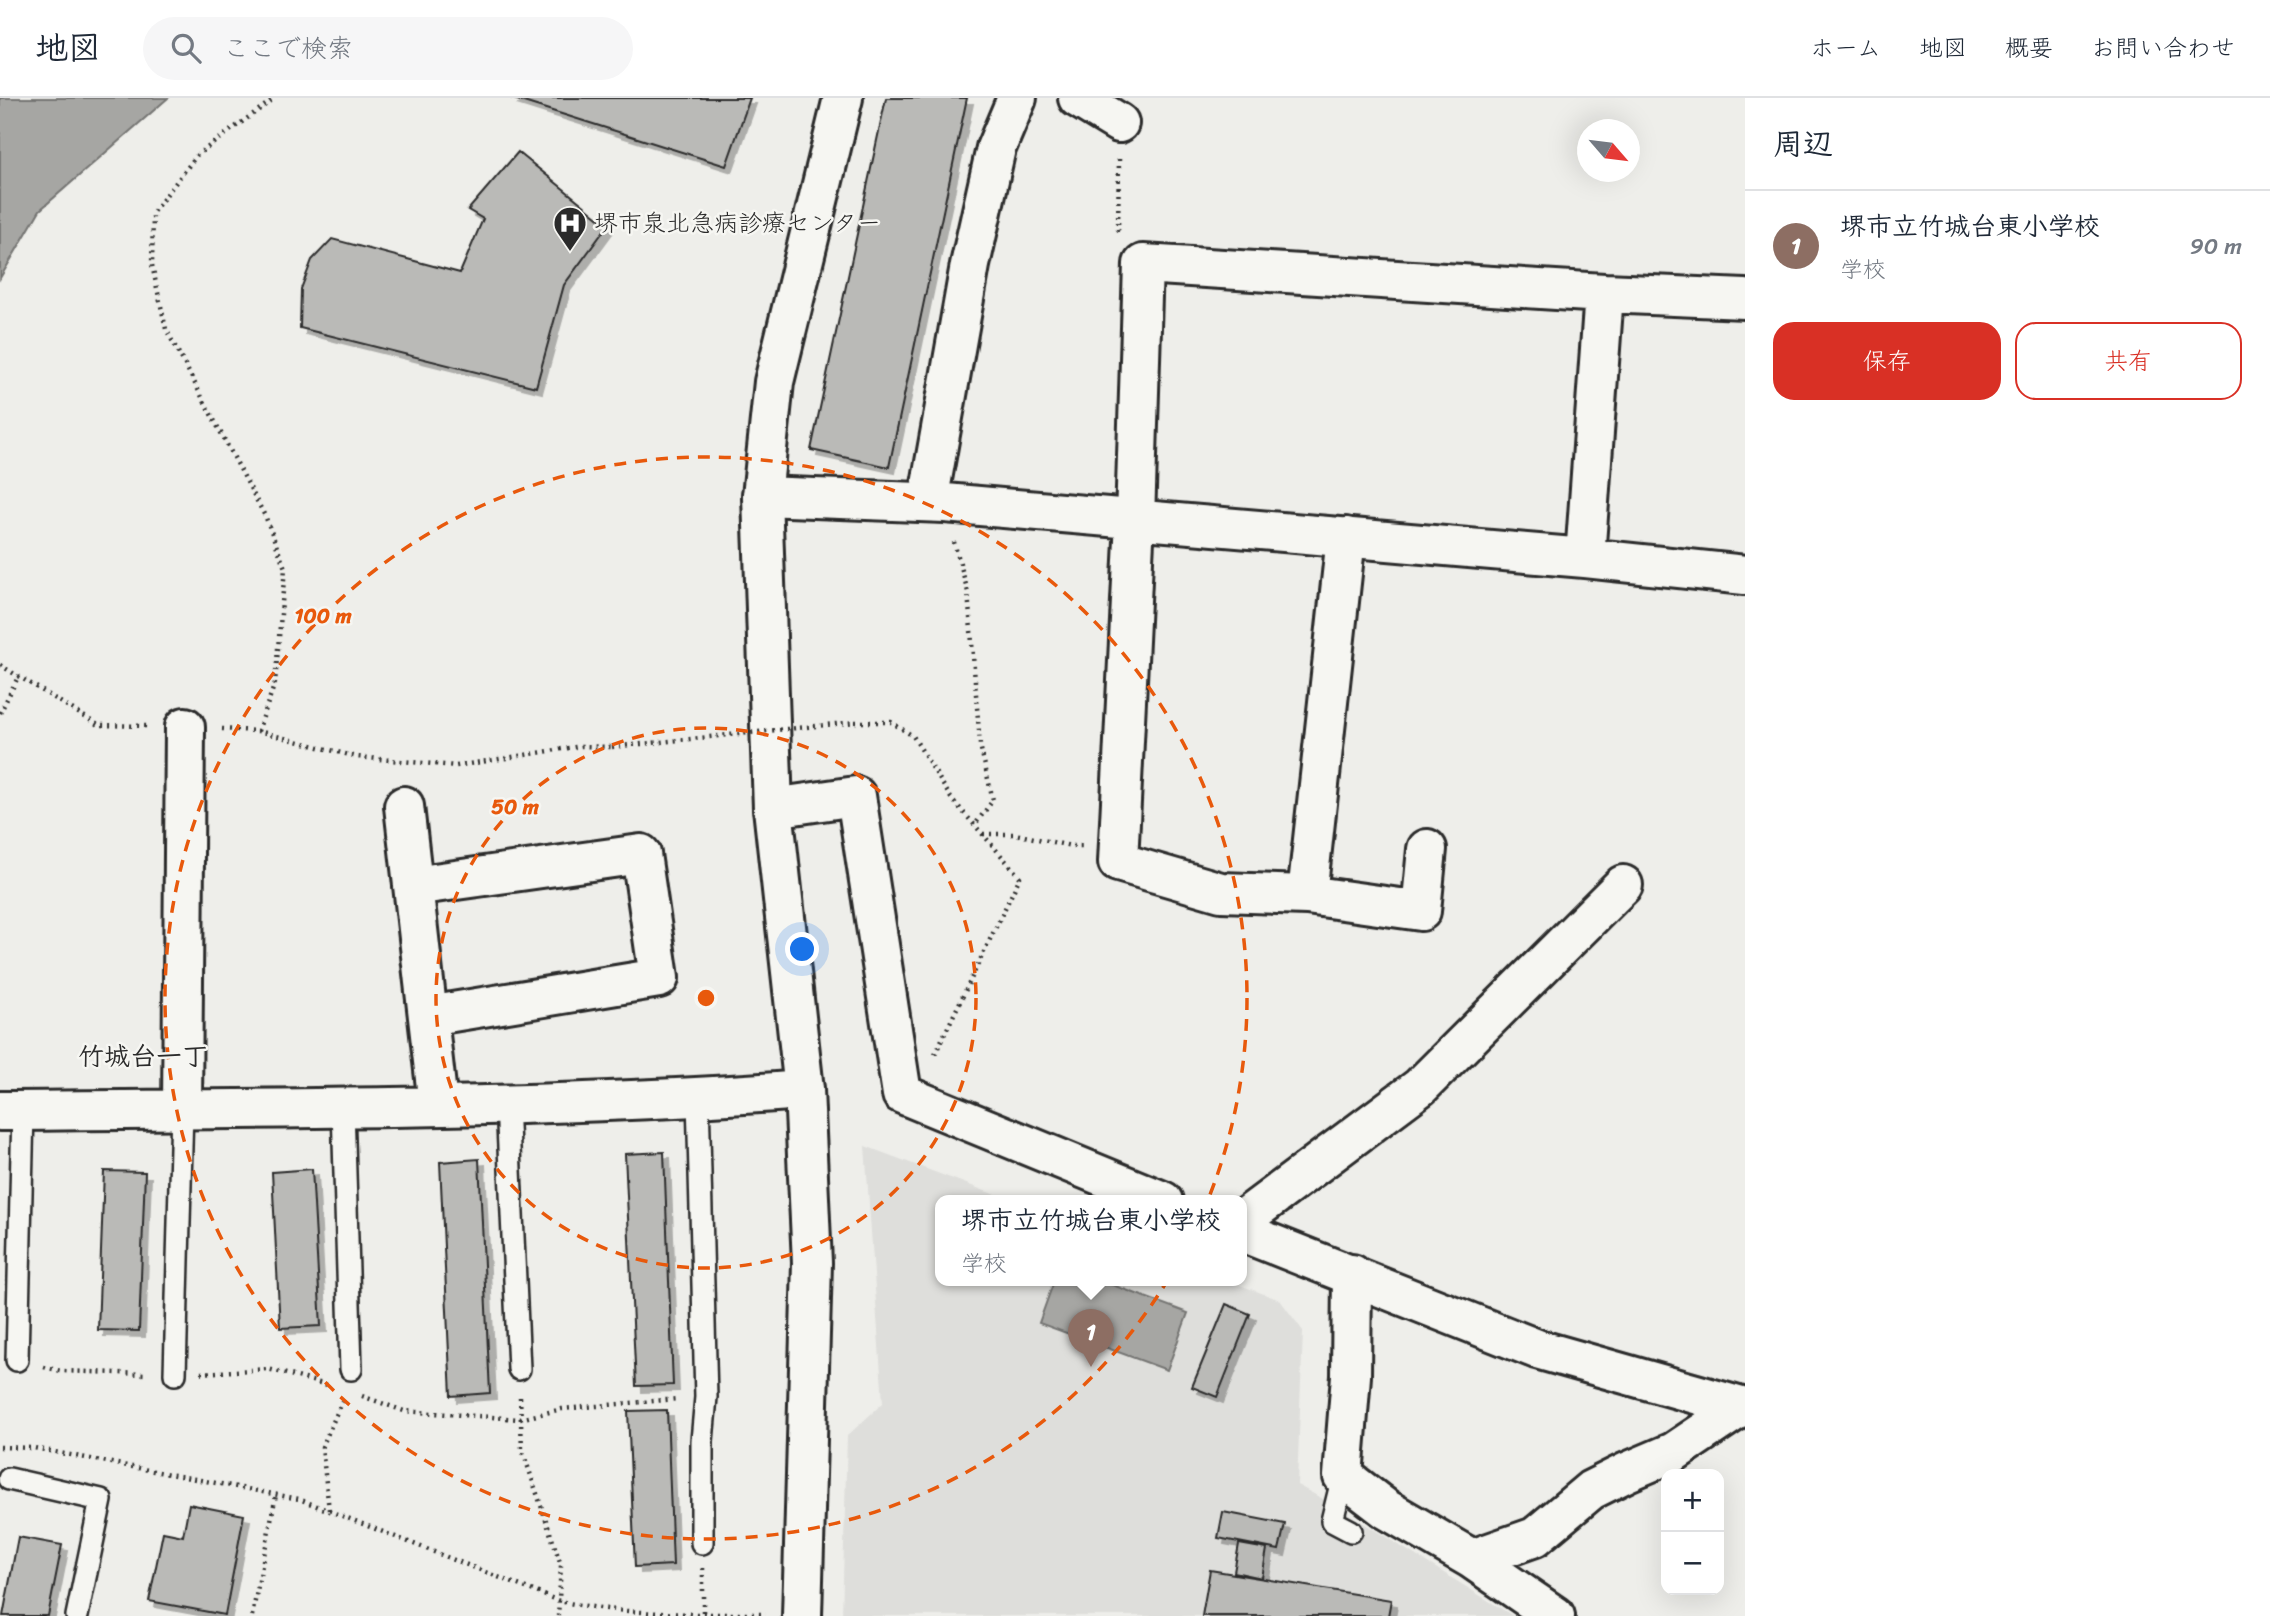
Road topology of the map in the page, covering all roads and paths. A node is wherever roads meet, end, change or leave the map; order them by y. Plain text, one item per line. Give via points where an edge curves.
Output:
1 (275, 98) edge
2 (843, 98) edge
3 (1017, 98) edge
4 (1078, 98) edge
5 (1119, 123) joint
6 (1143, 264) junction
7 (1604, 293) junction
8 (1745, 299) edge
9 (762, 496) junction
10 (928, 502) junction
11 (1135, 520) junction
12 (1346, 537) junction
13 (957, 551) dead end
14 (1585, 558) junction
15 (1745, 575) edge
16 (0, 665) edge
17 (19, 675) junction
18 (0, 713) edge
19 (185, 727) junction
20 (258, 731) junction
21 (404, 806) dead end
22 (773, 808) junction
23 (974, 826) junction
24 (983, 834) junction
25 (1119, 845) junction
26 (1427, 849) dead end
27 (413, 886) junction
28 (1623, 886) dead end
29 (1307, 895) junction
30 (428, 1016) junction
31 (804, 1090) junction
32 (698, 1098) junction
33 (914, 1100) junction
34 (507, 1103) junction
35 (438, 1105) junction
36 (343, 1108) junction
37 (182, 1109) junction
38 (11, 1111) edge
39 (1148, 1195) edge
40 (1247, 1216) edge
41 (1247, 1234) edge
42 (1352, 1274) junction
43 (17, 1360) dead end
44 (519, 1368) joint
45 (351, 1369) joint
46 (175, 1374) dead end
47 (1743, 1407) edge
48 (0, 1447) edge
49 (1343, 1476) junction
50 (9, 1479) dead end
51 (276, 1495) junction
52 (329, 1510) junction
53 (1350, 1531) dead end
54 (702, 1543) joint
55 (1472, 1559) junction
56 (559, 1601) junction
57 (703, 1615) edge
58 (786, 1615) edge
59 (77, 1616) edge
60 (252, 1616) edge
61 (558, 1616) edge
62 (1555, 1616) edge

1 - 20 path via 197,155 153,212 152,265 166,329 266,519 285,568 275,683
2 - 9 street via 774,382
3 - 10 street via 996,148 984,200
4 - 5 street
5 - 6 path via 1118,229
6 - 7 street
6 - 11 street
7 - 8 street
7 - 14 street
9 - 10 street
9 - 22 street
10 - 11 street
11 - 12 street
11 - 25 street
12 - 14 street
12 - 29 street
13 - 23 path via 968,592 980,745 993,800
14 - 15 street
16 - 17 path
17 - 18 path
17 - 19 path via 98,725
19 - 20 path
19 - 37 street
20 - 23 path, bridge via 357,757 456,766 581,746 891,722 912,736 951,799
21 - 27 street
22 - 31 street
22 - 33 street via 856,796 902,1094
23 - 24 path
24 - 25 path via 1015,834 1071,846
24 - 33 path via 1020,877
25 - 29 street via 1118,862 1221,892
26 - 29 street via 1421,911
27 - 30 street
27 - 30 street via 641,854 659,978
28 - 40 street via 1420,1087
30 - 35 street
31 - 32 street
31 - 58 street via 812,1264
32 - 34 street
32 - 54 lane via 706,1396
33 - 39 street
34 - 35 street
34 - 44 lane
35 - 36 street
36 - 37 street
36 - 45 lane
37 - 38 street
37 - 46 lane
38 - 43 lane
41 - 42 street
42 - 47 street via 1537,1349
42 - 49 street via 1351,1376
44 - 56 path via 522,1448 561,1564
45 - 52 path via 347,1390 322,1447
47 - 55 street via 1674,1452 1591,1490 1535,1537
48 - 51 path via 34,1448
49 - 53 lane via 1332,1521
49 - 55 street via 1386,1509
50 - 59 lane via 101,1500
51 - 52 path
51 - 60 path
52 - 56 path
54 - 57 path
55 - 62 street
56 - 57 path via 646,1614
56 - 61 path
57 - 58 path

